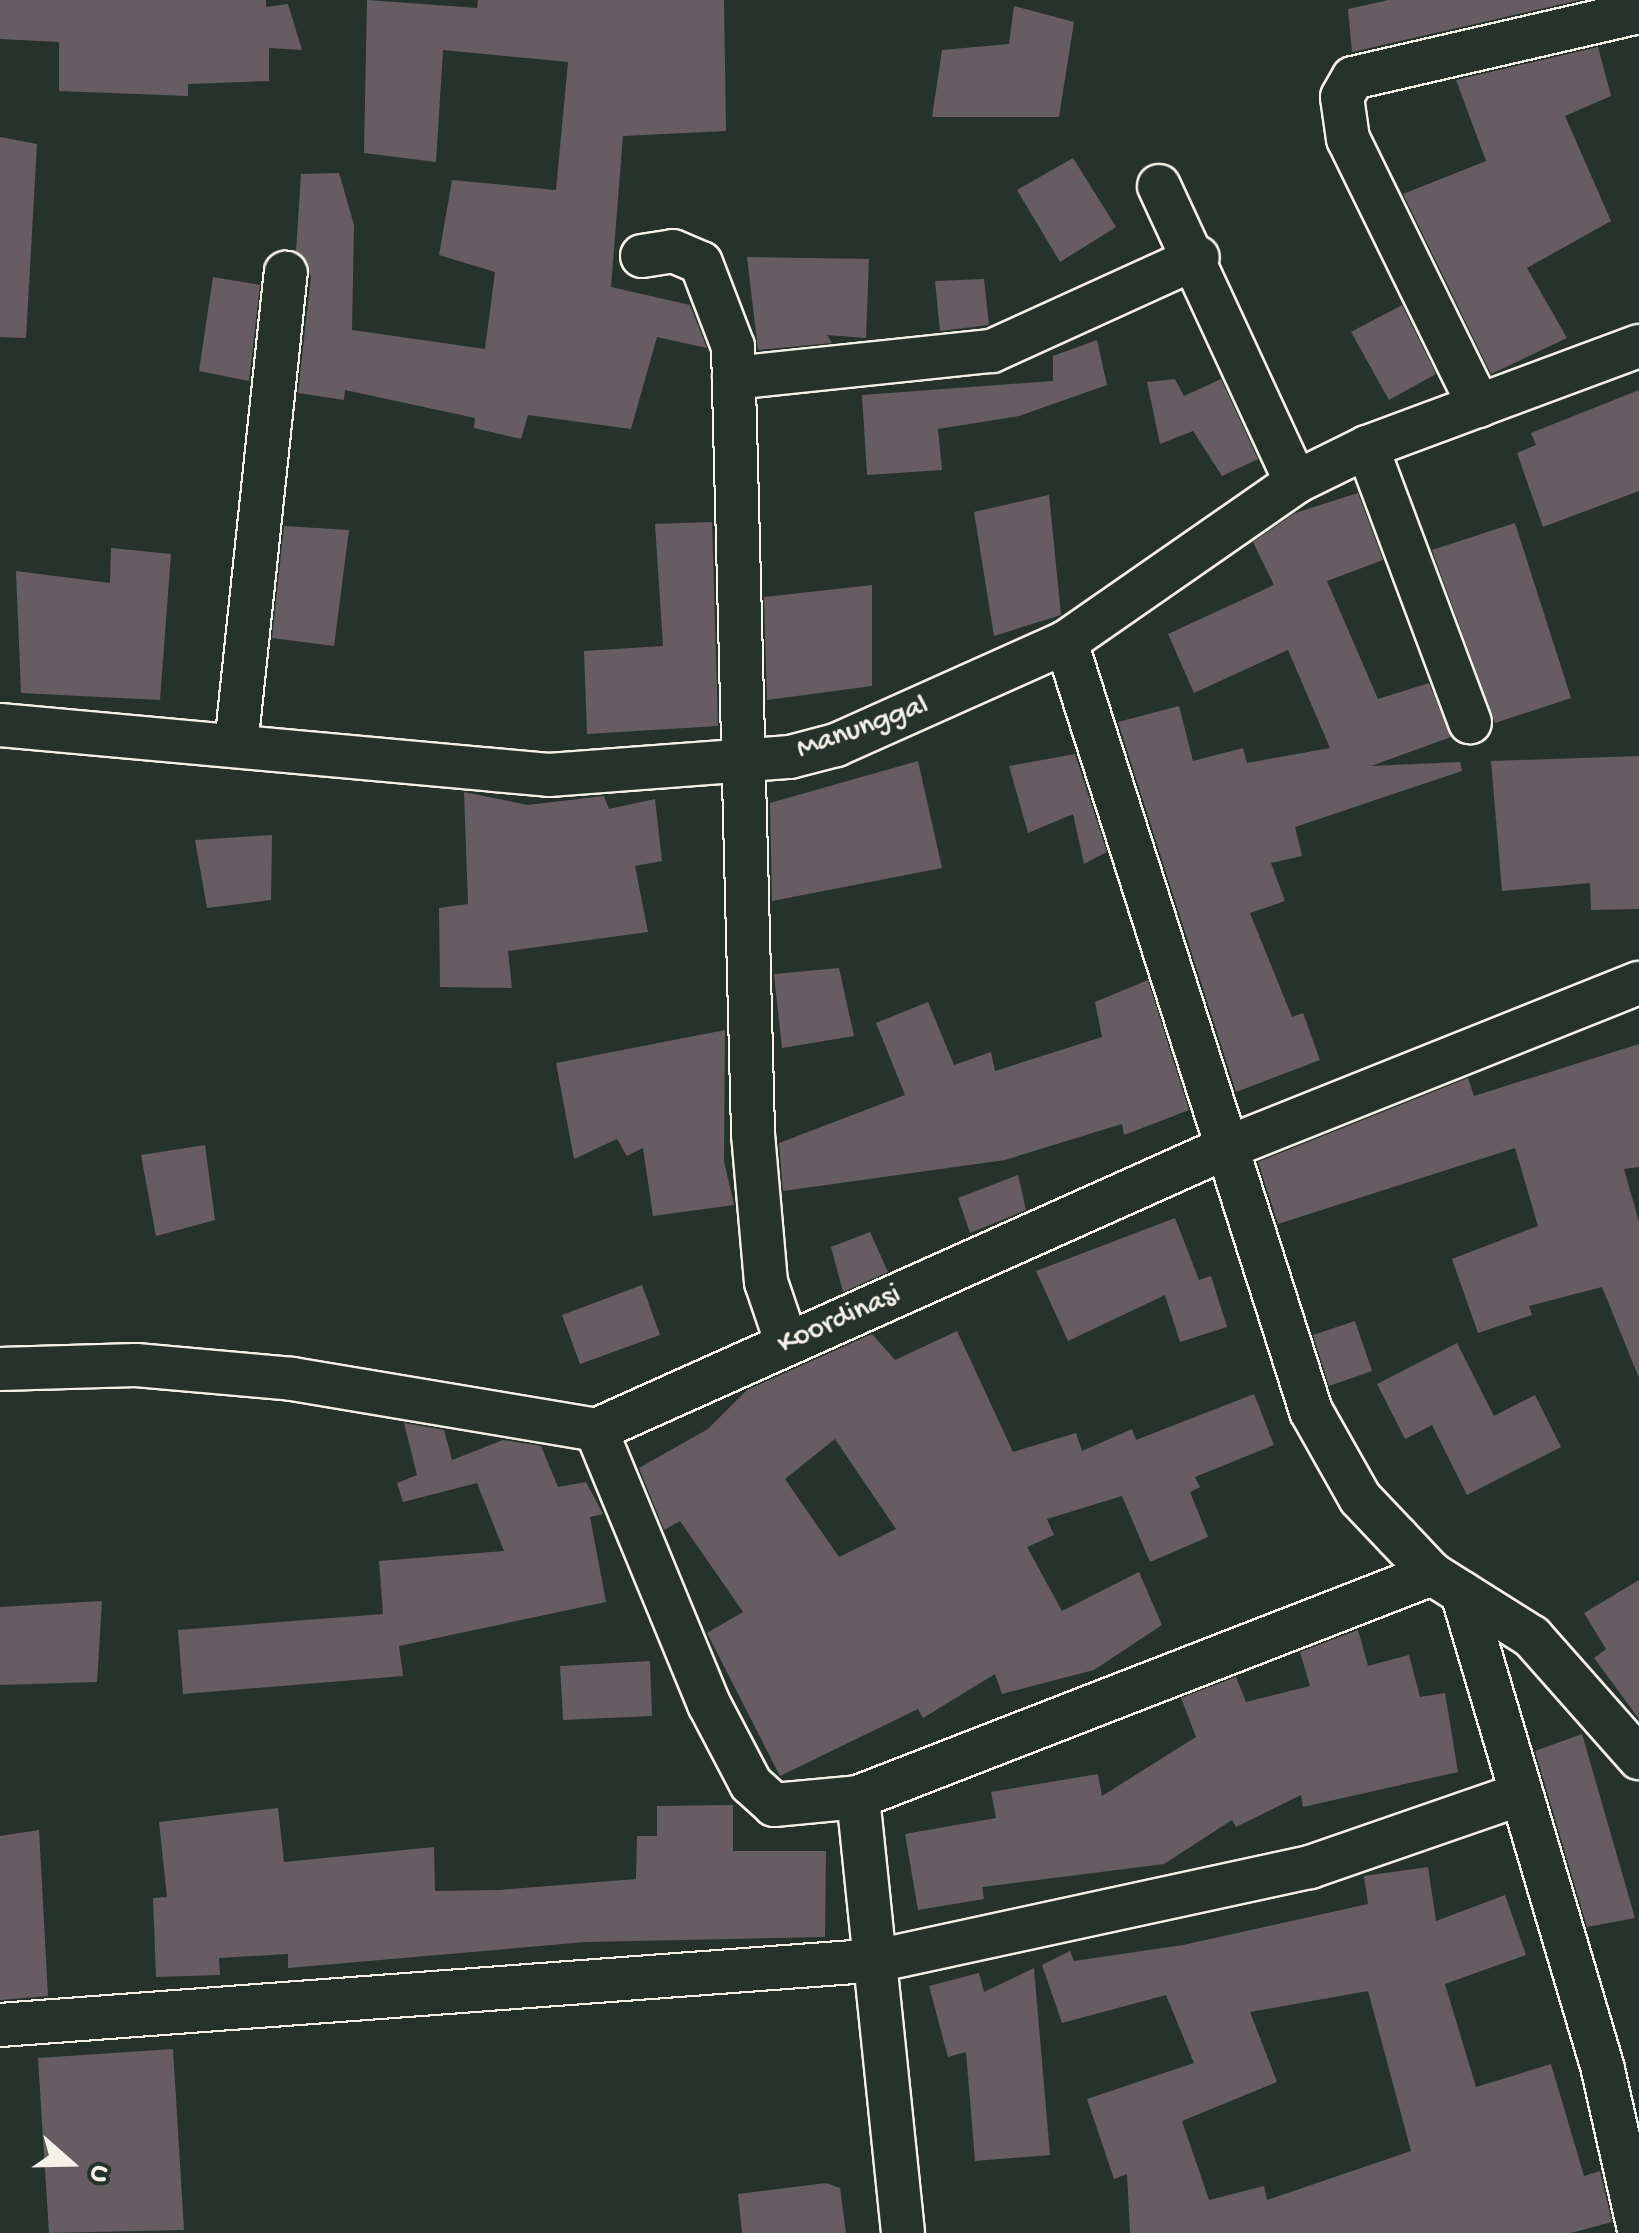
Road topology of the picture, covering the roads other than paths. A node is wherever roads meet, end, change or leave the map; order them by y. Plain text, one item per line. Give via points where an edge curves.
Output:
1 (1639, 12) edge
2 (1160, 186) dead end
3 (642, 256) dead end
4 (1198, 257) junction
5 (286, 273) dead end
6 (1639, 346) edge
7 (734, 378) junction
8 (1479, 406) junction
9 (1367, 448) junction
10 (1296, 482) junction
11 (1066, 642) junction
12 (1470, 722) dead end
13 (0, 725) edge
14 (236, 746) junction
15 (748, 764) junction
16 (1639, 983) edge
17 (1220, 1150) junction
18 (787, 1344) junction
19 (0, 1369) edge
20 (596, 1430) junction
21 (1447, 1583) junction
22 (1639, 1758) edge
23 (1515, 1796) junction
24 (858, 1798) junction
25 (880, 1960) junction
26 (0, 2026) edge
27 (1639, 2230) edge
28 (904, 2233) edge

1 - 8 street via 1353,78 1342,96 1348,139
2 - 4 street
3 - 7 street via 673,251 700,263 726,309
4 - 7 street via 992,350
4 - 10 street
5 - 14 street
6 - 8 street, Manunggal
7 - 15 street
8 - 9 street, Manunggal
9 - 10 street, Manunggal
9 - 12 street
10 - 11 street, Manunggal
11 - 15 street, Manunggal via 836,745
11 - 17 street
13 - 14 street, Manunggal
14 - 15 street, Manunggal via 548,775
15 - 18 street via 753,1134 766,1282
16 - 17 street, Koordinasi
17 - 18 street, Koordinasi
17 - 21 street via 1310,1411 1360,1498
18 - 20 street, Koordinasi
19 - 20 street via 136,1365 292,1378
20 - 24 street via 751,1784 774,1805
21 - 22 street via 1532,1637
21 - 23 street
21 - 24 street
23 - 25 street via 1310,1867
23 - 27 street via 1603,2070
24 - 25 street
25 - 26 street
25 - 28 street

